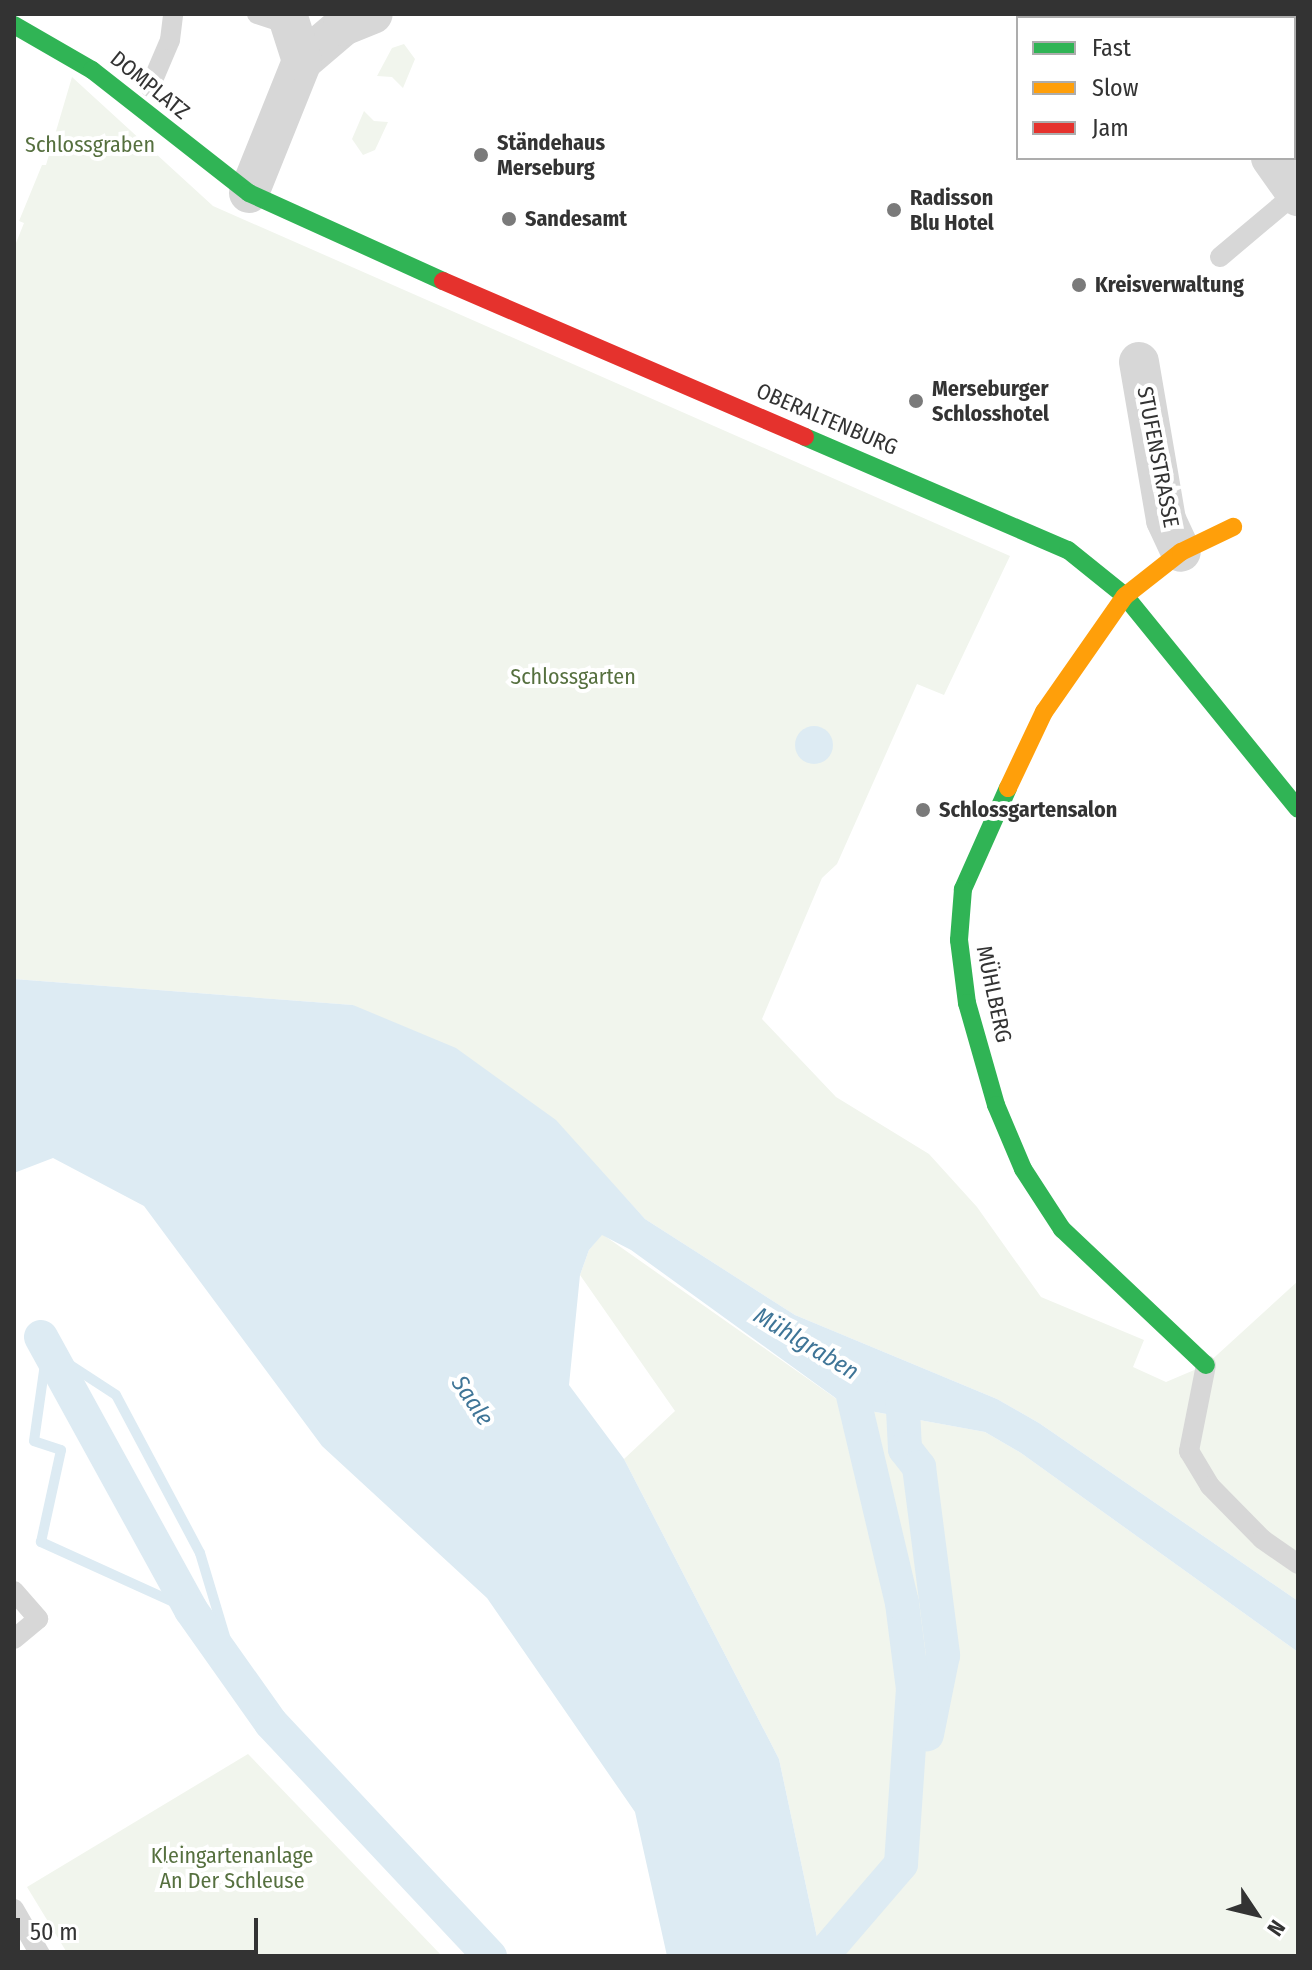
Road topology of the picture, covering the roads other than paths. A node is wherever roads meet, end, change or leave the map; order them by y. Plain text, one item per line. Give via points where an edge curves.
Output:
1 (173, 14) edge
2 (373, 14) edge
3 (278, 17) edge
4 (14, 25) edge
5 (302, 61) junction
6 (150, 87) dead end
7 (1285, 160) edge
8 (249, 193) junction
9 (1297, 194) edge
10 (1220, 257) dead end
11 (1139, 362) dead end
12 (1233, 527) dead end
13 (1181, 552) junction
14 (1125, 596) junction
15 (1298, 809) edge
16 (1206, 1365) joint
17 (1298, 1564) edge
18 (14, 1591) edge
19 (14, 1639) edge
20 (14, 1909) edge
21 (41, 1956) edge

1 - 6 lane via 170,40
2 - 5 street via 343,26
3 - 5 street
4 - 8 street, DOMPLATZ via 92,70
5 - 8 street
7 - 9 street
8 - 14 street, OBERALTENBURG via 471,294 1039,535 1068,550
9 - 10 lane
11 - 13 street, STUFENSTRASSE via 1166,520
12 - 13 street, MÜHLBERG
13 - 14 street, MÜHLBERG
14 - 15 street, OBERALTENBURG
14 - 16 street, MÜHLBERG via 1071,671 1032,738 963,889 959,940 967,1003 996,1105 1023,1169 1062,1229
16 - 17 lane via 1189,1451 1210,1486 1262,1539
18 - 19 lane via 38,1619
20 - 21 lane

